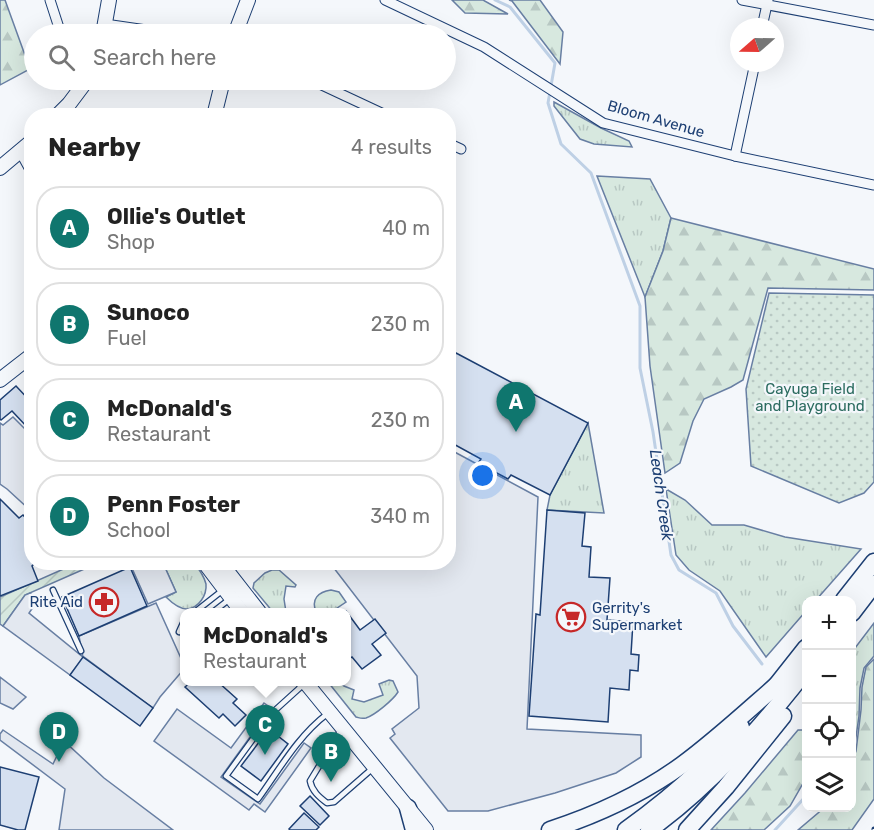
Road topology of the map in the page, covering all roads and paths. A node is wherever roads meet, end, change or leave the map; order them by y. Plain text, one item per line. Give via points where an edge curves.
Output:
1 (50, 0) edge
2 (109, 0) edge
3 (248, 0) edge
4 (385, 0) edge
5 (742, 0) edge
6 (767, 3) edge
7 (764, 18) edge
8 (58, 24) edge
9 (105, 24) edge
10 (239, 24) edge
11 (436, 24) edge
12 (874, 25) edge
13 (456, 34) edge
14 (752, 72) edge
15 (79, 90) edge
16 (220, 90) edge
17 (332, 90) edge
18 (65, 108) edge
19 (215, 108) edge
20 (371, 108) edge
21 (456, 147) edge
22 (24, 148) edge
23 (461, 149) dead end
24 (735, 156) junction
25 (0, 168) edge
26 (874, 185) edge
27 (24, 361) edge
28 (0, 380) edge
29 (874, 562) edge
30 (211, 570) edge
31 (223, 570) edge
32 (52, 590) dead end
33 (870, 590) edge
34 (230, 591) junction
35 (847, 596) edge
36 (202, 608) edge
37 (216, 608) edge
38 (240, 608) edge
39 (253, 608) edge
40 (856, 609) edge
41 (805, 650) edge
42 (81, 651) dead end
43 (802, 676) edge
44 (778, 684) junction
45 (301, 686) edge
46 (308, 686) edge
47 (802, 689) edge
48 (330, 712) junction
49 (342, 727) junction
50 (374, 767) junction
51 (408, 808) junction
52 (414, 830) edge
53 (426, 830) edge
54 (550, 830) edge
55 (626, 830) edge
56 (649, 830) edge
57 (687, 830) edge

1 - 8 street
2 - 9 main road
3 - 10 main road
4 - 11 street, Bloom Avenue
5 - 6 street
6 - 7 street
6 - 12 street
13 - 24 street, Bloom Avenue via 484,47 603,123
14 - 24 street
15 - 18 main road
16 - 19 main road
17 - 20 street
21 - 23 street
22 - 25 main road
24 - 26 street, Bloom Avenue
27 - 28 main road
29 - 35 highway
30 - 34 main road
31 - 34 main road
32 - 42 lane
33 - 40 highway
34 - 36 lane
34 - 37 lane
34 - 38 main road
34 - 39 main road
41 - 44 highway
43 - 56 highway via 720,769
44 - 54 highway via 666,776 610,807
44 - 55 highway via 711,760
45 - 48 lane via 272,713 226,776 258,799 313,725
46 - 48 main road
47 - 57 highway via 760,746
48 - 49 main road
49 - 50 main road
49 - 50 lane via 310,781 316,794 327,803 334,802
50 - 51 main road
51 - 52 highway
51 - 53 main road

